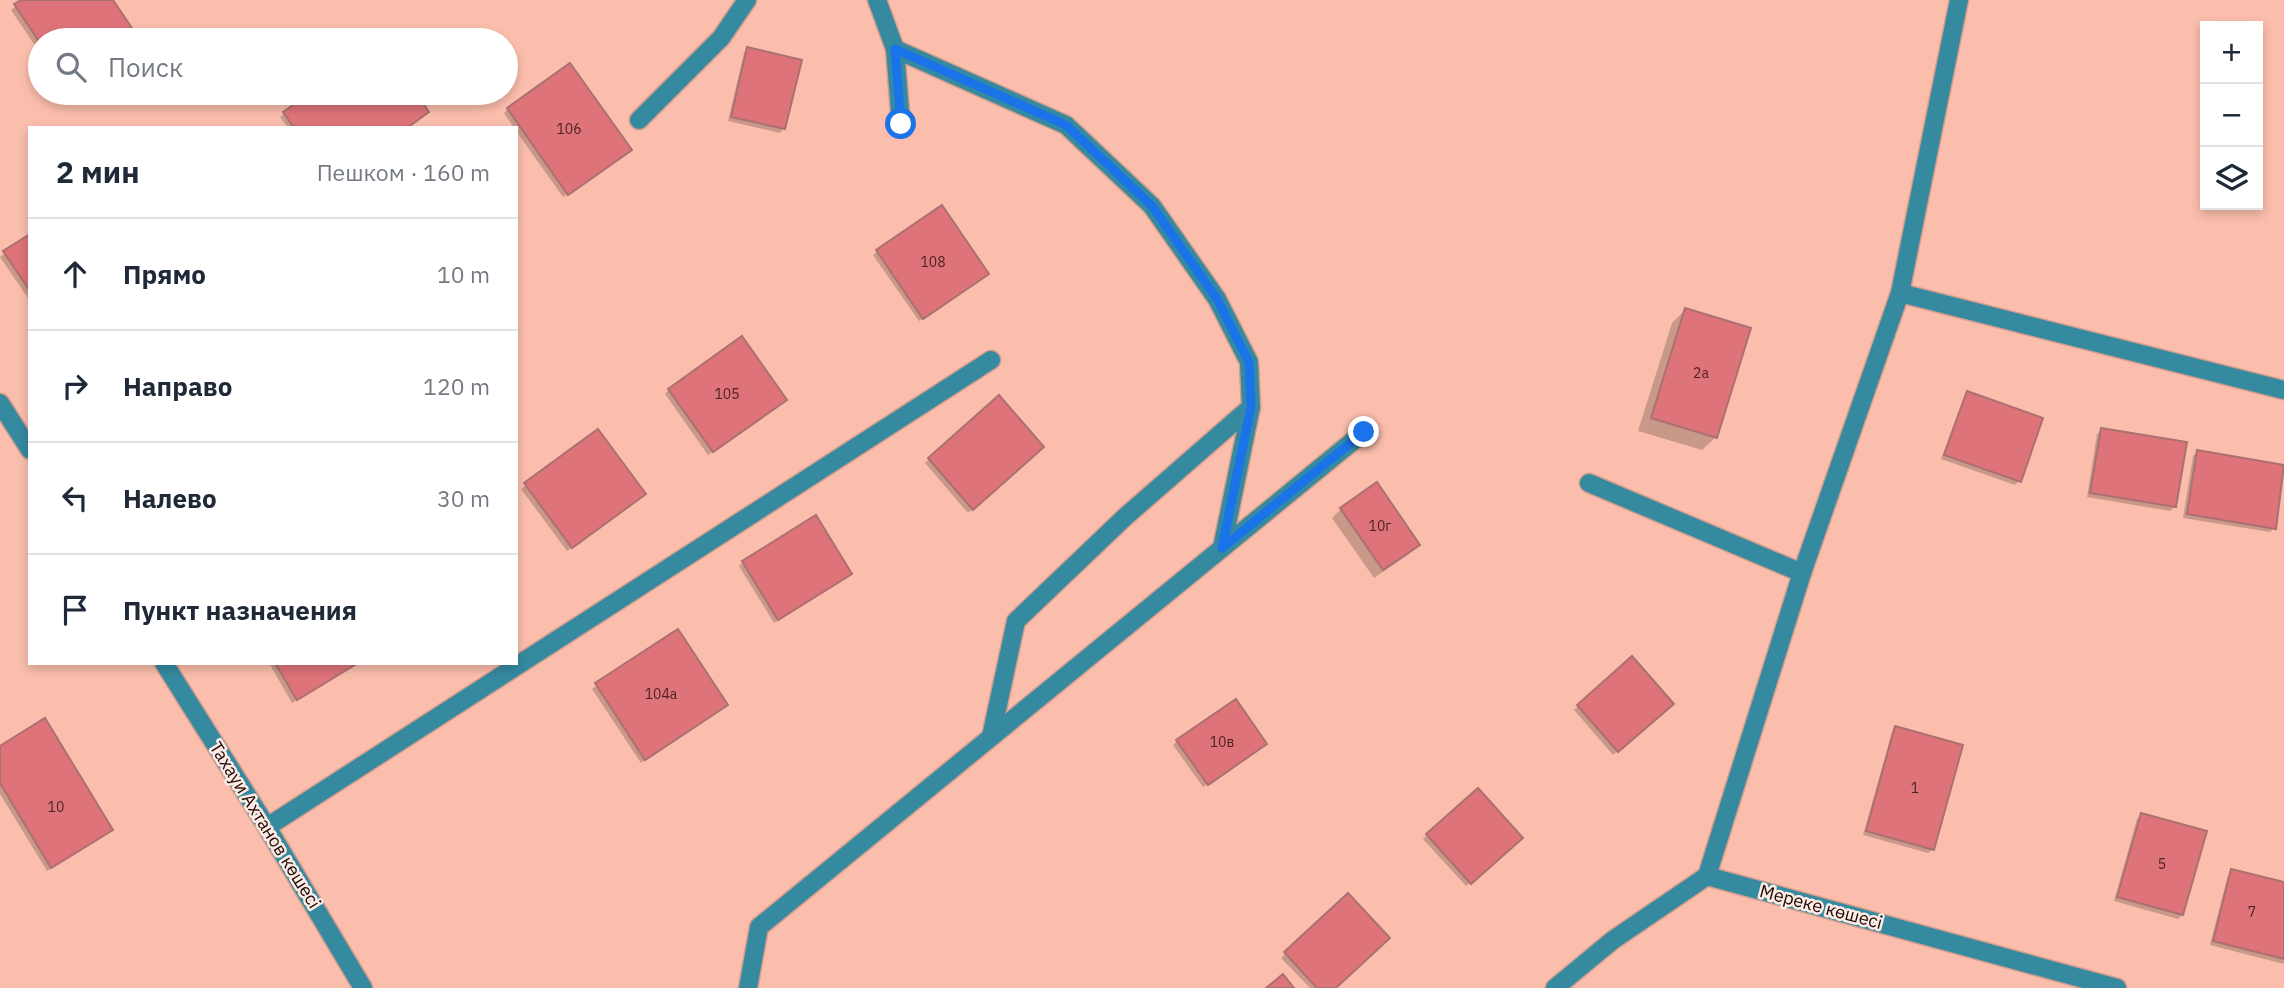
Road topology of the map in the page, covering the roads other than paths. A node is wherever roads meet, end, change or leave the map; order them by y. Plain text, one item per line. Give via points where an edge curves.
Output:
1 (747, 0) edge
2 (877, 0) edge
3 (1959, 0) edge
4 (895, 49) junction
5 (639, 120) dead end
6 (901, 124) dead end
7 (1900, 293) junction
8 (991, 360) dead end
9 (2284, 390) edge
10 (0, 403) edge
11 (1251, 407) junction
12 (1364, 432) dead end
13 (28, 447) edge
14 (1589, 482) dead end
15 (1222, 548) junction
16 (1802, 573) junction
17 (165, 665) edge
18 (991, 737) junction
19 (267, 827) junction
20 (1707, 876) junction
21 (363, 988) edge
22 (748, 988) edge
23 (1555, 988) edge
24 (2117, 988) edge

1 - 5 street via 721,38
2 - 4 street
3 - 7 street
4 - 6 street
4 - 11 street via 1066,125 1152,206 1217,299 1249,362
7 - 9 street
7 - 16 street
8 - 19 street
10 - 13 street
11 - 15 street
11 - 18 street via 1125,517 1016,621
12 - 15 street
14 - 16 street
15 - 18 street
16 - 20 street
17 - 19 street, Тахауи Ахтанов көшесі
18 - 22 street via 759,927
19 - 21 street, Тахауи Ахтанов көшесі
20 - 23 street via 1612,940
20 - 24 street, Мереке көшесі

